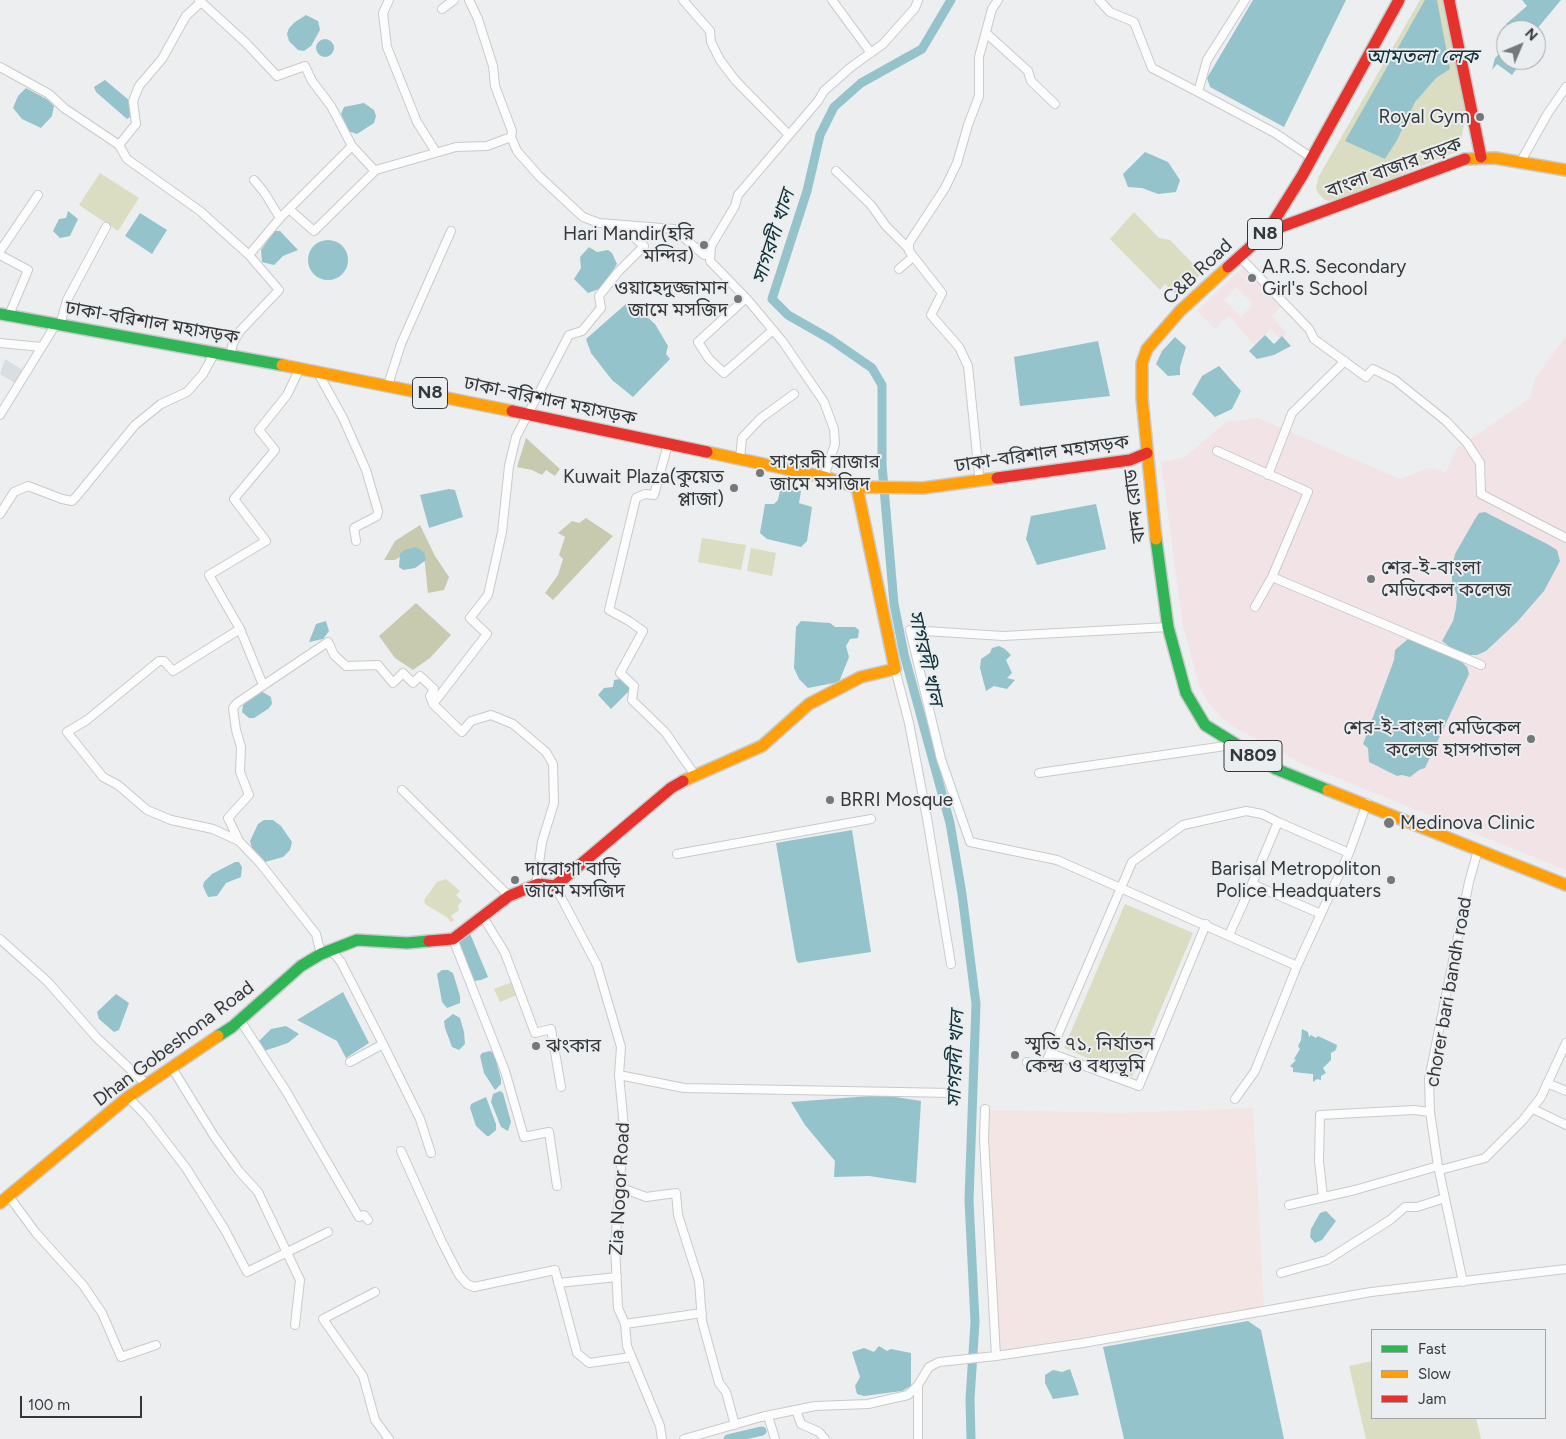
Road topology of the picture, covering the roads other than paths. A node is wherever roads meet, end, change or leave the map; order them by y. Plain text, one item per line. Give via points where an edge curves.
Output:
1 (389, 0) edge
2 (454, 0) edge
3 (469, 0) edge
4 (683, 0) edge
5 (832, 0) edge
6 (918, 0) edge
7 (998, 0) edge
8 (1099, 0) edge
9 (1245, 0) edge
10 (1399, 0) edge
11 (1449, 0) edge
12 (200, 1) edge
13 (442, 9) dead end
14 (986, 33) junction
15 (871, 53) junction
16 (0, 67) edge
17 (1566, 87) edge
18 (1198, 92) junction
19 (1055, 104) dead end
20 (789, 134) junction
21 (511, 137) junction
22 (119, 145) junction
23 (352, 146) junction
24 (436, 152) junction
25 (1480, 157) junction
26 (1312, 158) junction
27 (1521, 161) junction
28 (1566, 170) edge
29 (375, 171) junction
30 (836, 171) dead end
31 (254, 180) dead end
32 (38, 195) dead end
33 (289, 209) junction
34 (280, 218) junction
35 (637, 226) junction
36 (106, 227) dead end
37 (451, 231) dead end
38 (1267, 232) junction
39 (909, 249) junction
40 (0, 253) edge
41 (249, 254) junction
42 (710, 254) junction
43 (913, 257) junction
44 (1240, 257) junction
45 (899, 269) dead end
46 (746, 298) junction
47 (4, 315) edge
48 (58, 324) junction
49 (773, 330) junction
50 (0, 343) edge
51 (41, 347) junction
52 (215, 352) junction
53 (230, 355) junction
54 (1345, 361) junction
55 (300, 368) junction
56 (317, 371) junction
57 (388, 385) junction
58 (794, 394) dead end
59 (526, 414) junction
60 (0, 415) edge
61 (668, 444) junction
62 (1218, 451) dead end
63 (1147, 453) junction
64 (740, 459) junction
65 (979, 475) junction
66 (1268, 475) junction
67 (824, 477) junction
68 (915, 486) junction
69 (856, 487) junction
70 (0, 514) edge
71 (1566, 538) edge
72 (356, 542) dead end
73 (1272, 577) junction
74 (1255, 606) dead end
75 (1168, 628) junction
76 (240, 629) junction
77 (1481, 665) dead end
78 (895, 669) junction
79 (263, 685) junction
80 (433, 704) junction
81 (1234, 745) junction
82 (1039, 773) dead end
83 (695, 775) junction
84 (402, 790) dead end
85 (1368, 802) junction
86 (871, 819) dead end
87 (1278, 822) junction
88 (239, 841) junction
89 (1478, 850) junction
90 (1349, 853) junction
91 (677, 854) dead end
92 (1566, 876) edge
93 (1252, 884) junction
94 (536, 885) junction
95 (1566, 885) edge
96 (555, 886) junction
97 (1122, 888) junction
98 (509, 896) junction
99 (1321, 914) junction
100 (482, 915) junction
101 (1206, 924) junction
102 (1229, 936) junction
103 (0, 939) edge
104 (452, 939) junction
105 (326, 952) junction
106 (951, 964) dead end
107 (1297, 966) junction
108 (240, 1020) junction
109 (1566, 1043) edge
110 (383, 1044) junction
111 (1050, 1053) junction
112 (1563, 1057) edge
113 (350, 1062) dead end
114 (1027, 1062) dead end
115 (172, 1068) junction
116 (619, 1076) junction
117 (145, 1083) junction
118 (1547, 1083) junction
119 (561, 1087) dead end
120 (1566, 1091) edge
121 (952, 1093) dead end
122 (128, 1096) junction
123 (1235, 1098) dead end
124 (985, 1109) dead end
125 (1533, 1109) junction
126 (1430, 1112) junction
127 (1566, 1124) edge
128 (400, 1151) dead end
129 (431, 1153) dead end
130 (1439, 1168) junction
131 (557, 1186) dead end
132 (619, 1187) junction
133 (1323, 1197) junction
134 (1445, 1198) junction
135 (4, 1199) edge
136 (1289, 1204) dead end
137 (368, 1220) dead end
138 (328, 1232) dead end
139 (287, 1252) junction
140 (1566, 1269) edge
141 (1281, 1273) dead end
142 (617, 1277) junction
143 (558, 1282) junction
144 (1462, 1282) junction
145 (375, 1292) dead end
146 (702, 1313) junction
147 (625, 1324) junction
148 (295, 1325) dead end
149 (156, 1345) dead end
150 (631, 1357) junction
151 (993, 1357) junction
152 (918, 1385) junction
153 (796, 1410) junction
154 (768, 1416) junction
155 (735, 1425) junction
156 (389, 1439) edge
157 (662, 1439) edge
158 (684, 1439) edge
159 (775, 1439) edge
160 (825, 1439) edge
161 (918, 1439) edge

1 - 24 street via 383,13 386,47 417,122
2 - 13 street
3 - 21 street via 493,66 495,86 512,131
4 - 20 street via 710,31 711,42 720,60 735,80
5 - 15 street
6 - 15 street via 904,21
7 - 14 street via 992,9
8 - 18 street via 1110,12 1134,22 1152,68
9 - 18 street via 1207,60
10 - 26 main road, C&B Road / N8
11 - 25 main road
12 - 22 street via 186,16 162,59 139,86 133,101 136,124
12 - 23 street via 277,76 305,66
14 - 19 street via 1028,71 1031,81
14 - 39 street via 979,57 979,96 957,163 945,188 909,243
15 - 20 street via 832,82
16 - 22 street via 49,94
17 - 27 street
18 - 26 street
20 - 42 street via 738,195 711,246
21 - 24 street via 488,146 456,147
21 - 35 street via 517,151 539,176 583,217 599,223
22 - 41 street via 127,159 200,211
23 - 29 street
23 - 33 street
24 - 29 street
25 - 27 main road, বাংলা বাজার সড়ক
25 - 38 main road, বাংলা বাজার সড়ক via 1448,163
26 - 38 main road, C&B Road / N8
27 - 28 main road, বাংলা বাজার সড়ক
29 - 33 street via 314,231
30 - 39 street
31 - 34 street
32 - 40 street
33 - 34 street
34 - 41 street
35 - 42 street via 674,229 704,254
35 - 59 street via 635,238 644,246 599,296 601,308 582,331 569,336
36 - 48 street via 67,300
37 - 57 street via 402,344
38 - 44 main road, C&B Road / N8
39 - 43 street
40 - 47 street via 28,270
41 - 53 street via 279,290 240,331
42 - 46 street via 710,262
43 - 45 street
43 - 65 street via 942,293 931,315 959,347 968,366
44 - 54 street via 1309,329 1314,339
44 - 63 main road, C&B Road / N8 via 1180,311 1147,349 1142,364
46 - 49 street
46 - 49 street via 698,342 709,359 724,373
47 - 48 main road, ঢাকা-বরিশাল মহাসড়ক / N8
48 - 51 street
48 - 52 main road, ঢাকা-বরিশাল মহাসড়ক / N8
49 - 67 street via 808,375 834,428 834,444
50 - 51 street
51 - 60 street
52 - 53 main road, ঢাকা-বরিশাল মহাসড়ক / N8
52 - 70 street via 203,374 187,392 161,404 135,424 72,501 28,486 14,492
53 - 55 main road, ঢাকা-বরিশাল মহাসড়ক / N8
54 - 66 street via 1292,413
54 - 71 street via 1366,377 1373,370 1395,380 1446,421 1480,463 1482,494
55 - 56 main road, ঢাকা-বরিশাল মহাসড়ক / N8
55 - 76 street via 287,395 259,430 275,450 234,499 266,541 209,574
56 - 57 main road, ঢাকা-বরিশাল মহাসড়ক / N8
56 - 72 street via 366,470 378,511 377,516 354,528
57 - 59 main road, ঢাকা-বরিশাল মহাসড়ক / N8
58 - 64 street via 761,418 742,438
59 - 61 main road, ঢাকা-বরিশাল মহাসড়ক / N8
59 - 80 street via 516,437 502,532 488,595 470,618 487,634
61 - 64 main road, ঢাকা-বরিশাল মহাসড়ক / N8
61 - 83 street via 654,495 636,498 609,610 643,631 620,673 634,686 632,700 665,732
62 - 66 street
63 - 65 main road, ঢাকা-বরিশাল মহাসড়ক
63 - 68 main road, ঢাকা-বরিশাল মহাসড়ক via 1130,460 923,488
63 - 75 main road, বান্দ রোড / N809
63 - 85 main road, বান্দ রোড / N809 via 1176,627 1200,706 1218,724 1252,748
64 - 67 main road, ঢাকা-বরিশাল মহাসড়ক / N8
65 - 68 main road, ঢাকা-বরিশাল মহাসড়ক via 923,482
66 - 73 street via 1308,492
67 - 69 main road, ঢাকা-বরিশাল মহাসড়ক / N8
68 - 69 main road
69 - 78 main road
73 - 74 street
73 - 77 street
75 - 81 main road, বান্দ রোড / N809 via 1186,693 1196,713 1205,725
75 - 97 street via 1003,636 910,630 941,759 970,842 1057,860
76 - 79 street
76 - 88 street via 173,671 159,660 87,720 67,732 102,777 118,785 148,810 170,820 213,829
78 - 83 main road via 861,678 809,704 762,746
78 - 106 street via 928,818
79 - 80 street via 328,642 334,656 346,666 378,664 393,683 403,673 414,682 420,676 434,689 430,696
79 - 88 street via 233,708 241,747 240,772 249,795 228,818
80 - 94 street via 462,732 471,721 491,715 513,724 546,752 553,764 554,803 542,842
81 - 82 street
81 - 85 main road, বান্দ রোড / N809 via 1276,768
83 - 96 main road via 670,788
84 - 98 street
85 - 89 main road, বান্দ রোড / N809
85 - 90 street
85 - 92 main road, বান্দ রোড / N809
86 - 91 street
87 - 90 street
87 - 93 street
87 - 97 street via 1246,811 1183,825 1132,862
88 - 105 street via 316,934
89 - 95 main road, বান্দ রোড / N809
89 - 126 street, chorer bari bandh road via 1430,1079
90 - 99 street
93 - 99 street
93 - 102 street
94 - 96 main road
94 - 98 main road
96 - 116 street, Zia Nogor Road via 597,965 621,1047
97 - 101 street
97 - 111 street
98 - 100 main road
99 - 107 street
100 - 104 main road
100 - 119 street via 505,953 535,1033 551,1029
101 - 102 street
101 - 111 street via 1140,1086
102 - 107 street
103 - 117 street via 48,982 97,1038
104 - 105 main road, Dhan Gobeshona Road via 407,943 357,940
104 - 131 street via 505,1071 524,1137 549,1132
105 - 108 main road, Dhan Gobeshona Road via 301,966
105 - 110 street via 341,962
107 - 123 street via 1255,1071
108 - 115 main road, Dhan Gobeshona Road
108 - 137 street via 286,1090 358,1217 364,1215
109 - 112 street
110 - 113 street
110 - 129 street via 420,1119
111 - 114 street via 1044,1067
112 - 118 street
115 - 117 main road, Dhan Gobeshona Road
115 - 139 street via 214,1136 258,1192
116 - 121 street via 684,1088
116 - 132 street, Zia Nogor Road via 624,1127
117 - 122 main road, Dhan Gobeshona Road
118 - 120 street
118 - 125 street
122 - 135 main road, Dhan Gobeshona Road
122 - 139 street via 186,1168 247,1272
124 - 151 street
125 - 127 street
125 - 130 street via 1485,1158
126 - 130 street, chorer bari bandh road
126 - 133 street via 1320,1115
128 - 143 street via 442,1242 467,1284 474,1287 556,1270
130 - 133 street
130 - 134 street, chorer bari bandh road
132 - 142 street, Zia Nogor Road via 615,1246
132 - 146 street via 646,1198 676,1193 678,1215 699,1281
133 - 136 street
134 - 141 street via 1418,1207 1405,1207 1328,1260
134 - 144 street, chorer bari bandh road
135 - 149 street via 83,1285 102,1314 121,1357
138 - 139 street
139 - 148 street via 300,1280
140 - 144 street
142 - 143 street
142 - 147 street, Zia Nogor Road via 618,1308
143 - 150 street via 577,1352 589,1364
144 - 151 street via 1322,1300
145 - 156 street via 323,1319 363,1376 376,1420
146 - 147 street
146 - 155 street via 719,1383 726,1392
147 - 150 street, Zia Nogor Road
150 - 157 street, Zia Nogor Road via 660,1426
151 - 152 street via 939,1362 929,1368
152 - 153 street via 908,1395 868,1404
152 - 161 street
153 - 154 street
153 - 160 street via 801,1424 819,1432
154 - 155 street
154 - 159 street
155 - 158 street

